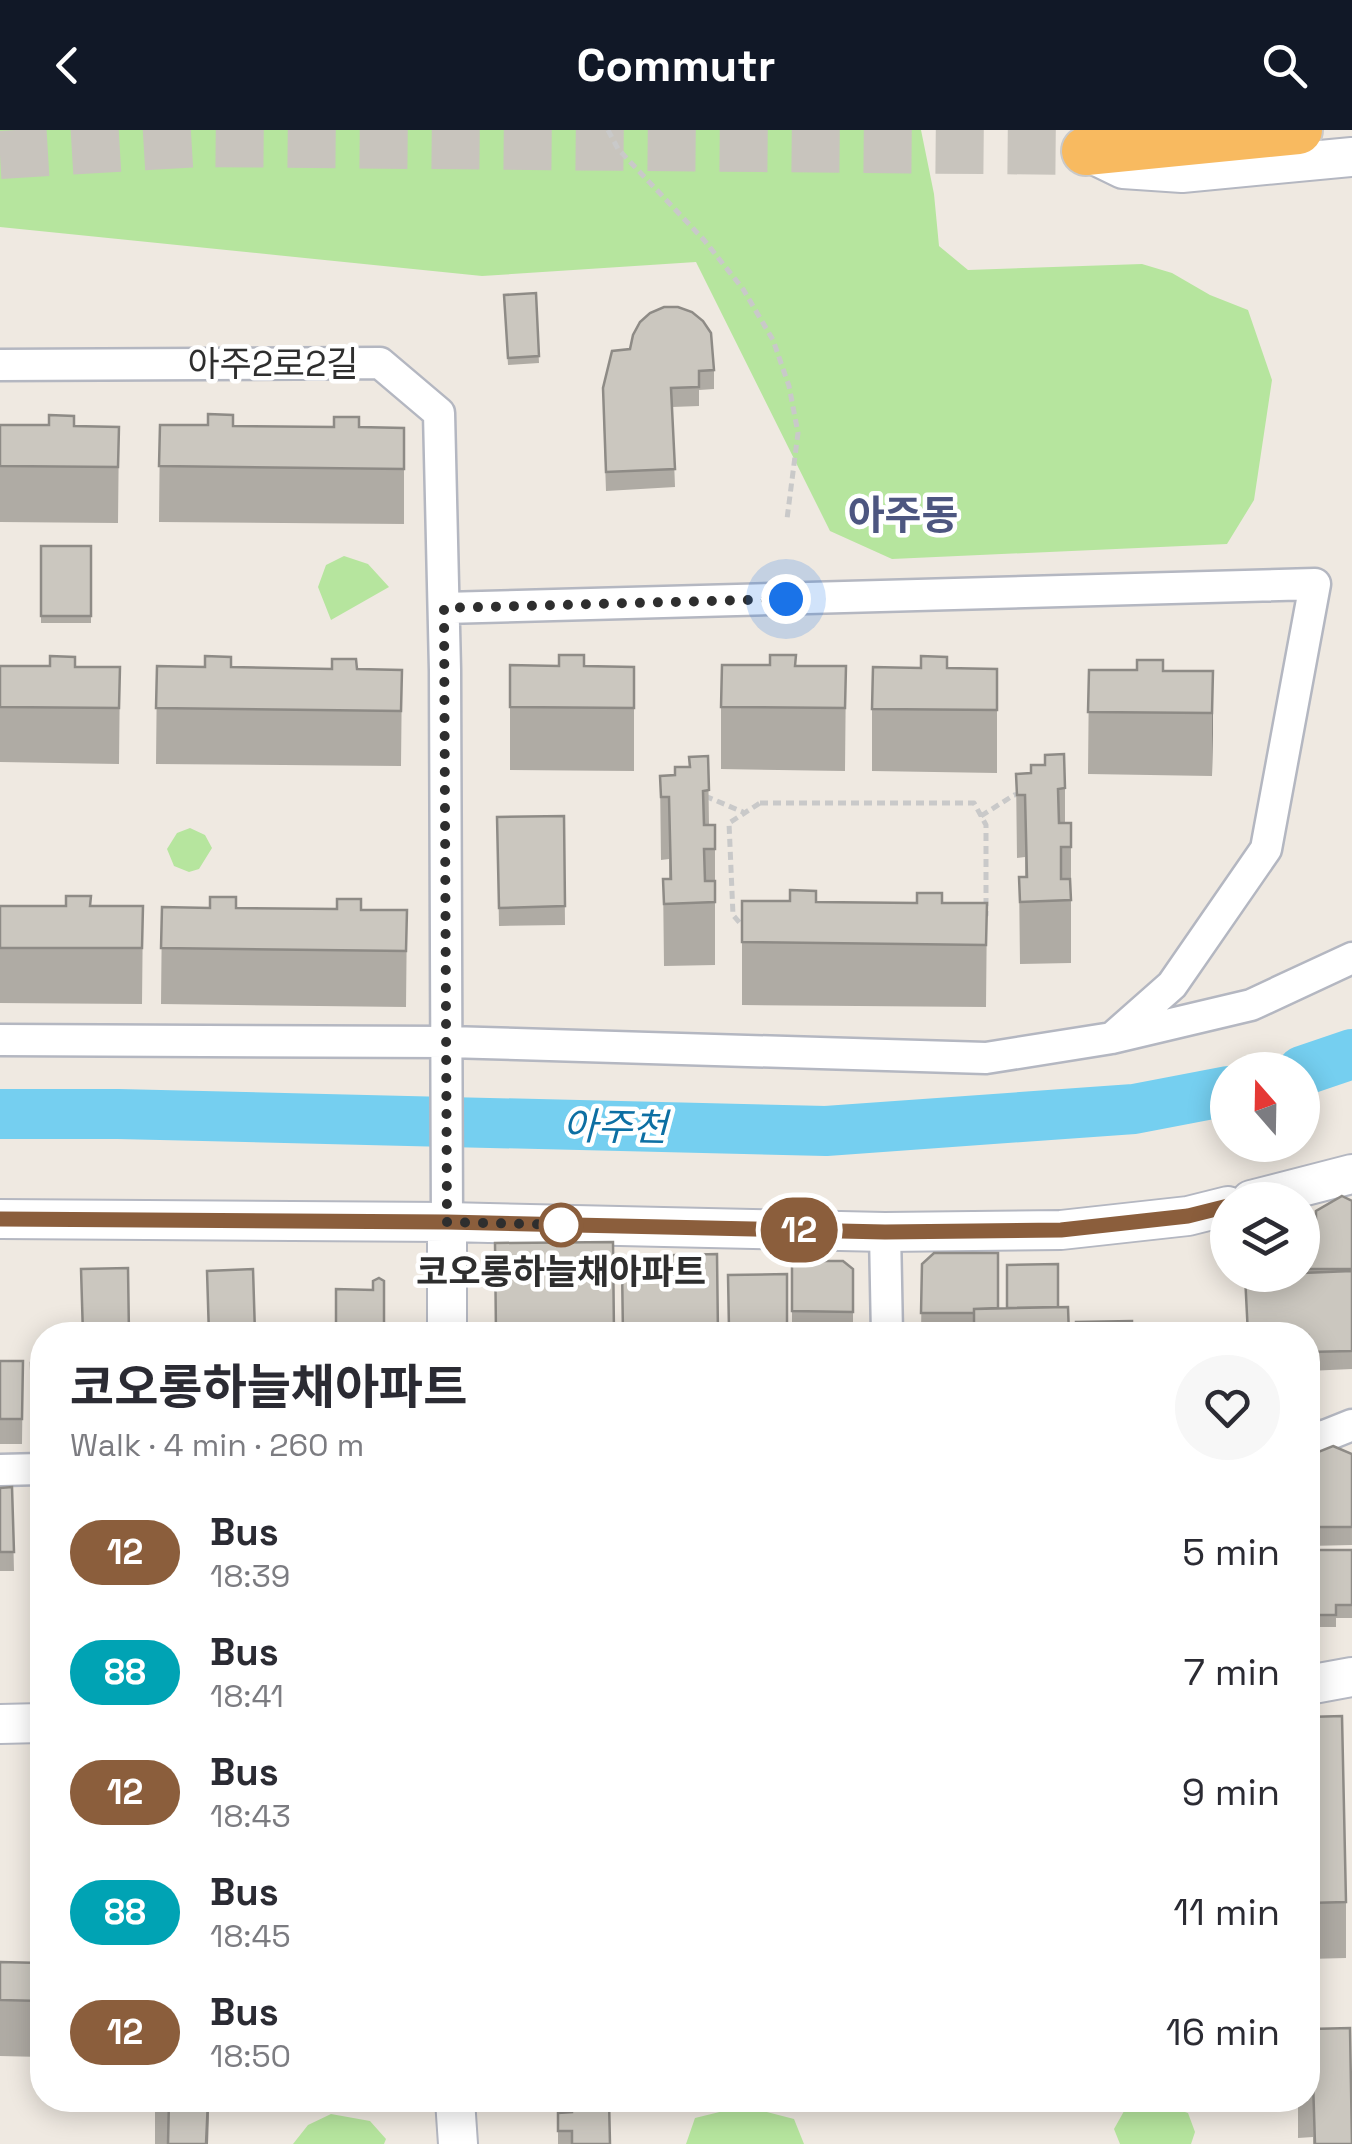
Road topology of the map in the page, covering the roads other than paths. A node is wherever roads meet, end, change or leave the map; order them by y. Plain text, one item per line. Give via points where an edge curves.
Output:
1 (1298, 130) edge
2 (1086, 151) joint
3 (1352, 157) edge
4 (0, 365) edge
5 (444, 608) junction
6 (1352, 958) edge
7 (1112, 1038) junction
8 (0, 1040) edge
9 (448, 1042) junction
10 (1352, 1174) edge
11 (1320, 1182) edge
12 (1210, 1210) edge
13 (0, 1219) edge
14 (447, 1222) junction
15 (885, 1232) junction
16 (447, 1322) edge
17 (887, 1322) edge
18 (1352, 1426) edge
19 (1320, 1436) edge
20 (30, 1469) edge
21 (0, 1470) edge
22 (1352, 1676) edge
23 (1320, 1683) edge
24 (30, 1723) edge
25 (0, 1724) edge
26 (457, 2112) edge
27 (458, 2144) edge

1 - 2 highway
2 - 3 street via 1123,169 1182,173
4 - 5 street, 아주2로2길 via 380,364 439,412
5 - 7 street via 1315,584 1266,849 1172,985
5 - 9 street, 아주2로2길
6 - 7 street via 1251,1005
7 - 9 street via 986,1058
8 - 9 street
9 - 14 street, 아주2로2길
10 - 11 street
12 - 15 street via 1061,1230
13 - 14 street
14 - 15 street
14 - 16 street
15 - 17 street
18 - 19 street
20 - 21 street
22 - 23 street
24 - 25 street
26 - 27 street

